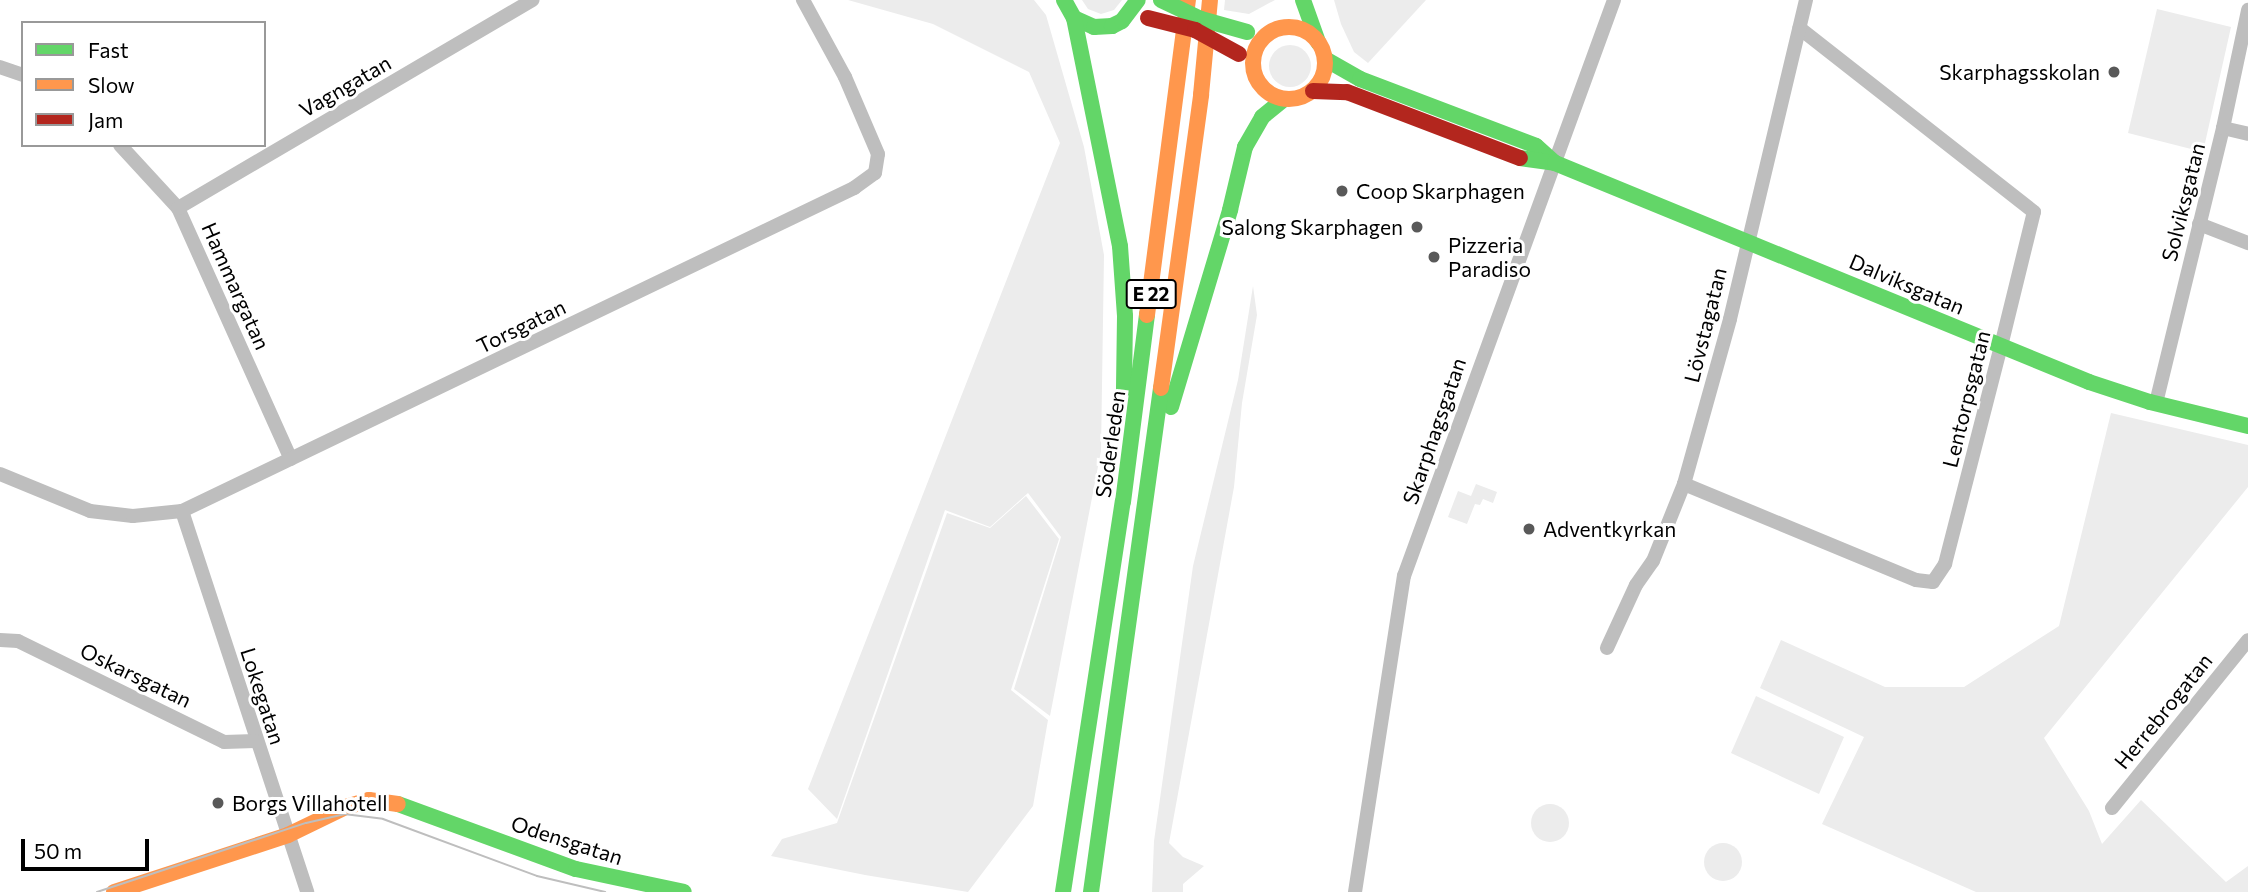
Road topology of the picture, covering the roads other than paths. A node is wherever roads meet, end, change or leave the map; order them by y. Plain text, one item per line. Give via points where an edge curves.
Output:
1 (533, 0) edge
2 (803, 0) edge
3 (1064, 0) edge
4 (1138, 0) edge
5 (1161, 0) edge
6 (1188, 0) edge
7 (1210, 0) edge
8 (1303, 0) edge
9 (1614, 0) edge
10 (1806, 0) edge
11 (2248, 10) edge
12 (1074, 18) junction
13 (1122, 21) junction
14 (1799, 28) junction
15 (1269, 33) junction
16 (1318, 42) junction
17 (1325, 59) junction
18 (0, 66) edge
19 (21, 74) edge
20 (1255, 74) junction
21 (1313, 90) junction
22 (1284, 99) junction
23 (2223, 128) junction
24 (2248, 134) edge
25 (122, 147) edge
26 (1555, 163) junction
27 (178, 208) junction
28 (2199, 224) junction
29 (1748, 240) junction
30 (2248, 243) edge
31 (2001, 346) junction
32 (2156, 403) junction
33 (2248, 426) edge
34 (291, 459) junction
35 (0, 474) edge
36 (1684, 484) junction
37 (1147, 489) junction
38 (1124, 502) junction
39 (181, 511) junction
40 (0, 640) edge
41 (2248, 640) edge
42 (1607, 648) dead end
43 (255, 741) junction
44 (2112, 808) dead end
45 (288, 835) junction
46 (114, 892) edge
47 (307, 892) edge
48 (684, 892) edge
49 (1063, 892) edge
50 (1091, 892) edge
51 (1356, 892) edge

1 - 27 street, Vagngatan
2 - 34 street, Torsgatan via 845,77 878,154 875,173 854,188
3 - 12 main road
4 - 13 main road
5 - 15 main road, bridge via 1201,19
6 - 38 main road, Söderleden / E 22
7 - 37 main road, Söderleden / E 22
8 - 16 main road
9 - 26 street, Skarphagsgatan
10 - 14 street, Lövstagatan
11 - 23 street, Solviksgatan
12 - 13 main road via 1094,27
12 - 38 main road via 1120,246 1125,316
13 - 20 main road, bridge via 1148,18 1195,30 1240,54
14 - 29 street, Lövstagatan
14 - 31 street, Lentorpsgatan via 2034,212
15 - 16 main road via 1293,27
15 - 20 main road via 1254,55
16 - 17 main road
17 - 21 main road via 1324,74
17 - 26 main road, Dalviksgatan via 1360,79 1536,146
18 - 19 street
20 - 22 main road via 1262,88
21 - 22 main road
21 - 26 main road, Dalviksgatan via 1347,92 1529,162
22 - 37 main road via 1262,117 1245,147
23 - 24 street
23 - 28 street, Solviksgatan
25 - 27 street, Hammargatan
26 - 29 main road, Dalviksgatan
26 - 51 street, Skarphagsgatan via 1404,576
27 - 34 street, Hammargatan
28 - 30 street
28 - 32 street, Solviksgatan
29 - 31 main road, Dalviksgatan
29 - 36 street, Lövstagatan
31 - 32 main road, Dalviksgatan
31 - 36 street, Lentorpsgatan via 1945,564 1933,582 1916,580
32 - 33 main road, Dalviksgatan
34 - 39 street, Torsgatan
35 - 39 street, Torsgatan via 90,511 133,516
36 - 42 street, Lövstagatan via 1653,561 1636,585
37 - 50 main road, Söderleden / E 22
38 - 49 main road, Söderleden / E 22
39 - 43 street, Lokegatan
40 - 43 street, Oskarsgatan via 18,641 224,742
41 - 44 street, Herrebrogatan
43 - 45 street, Lokegatan
45 - 46 main road, Odensgatan
45 - 47 street, Lokegatan
45 - 48 main road, Odensgatan via 326,820 387,814 440,818 576,869

